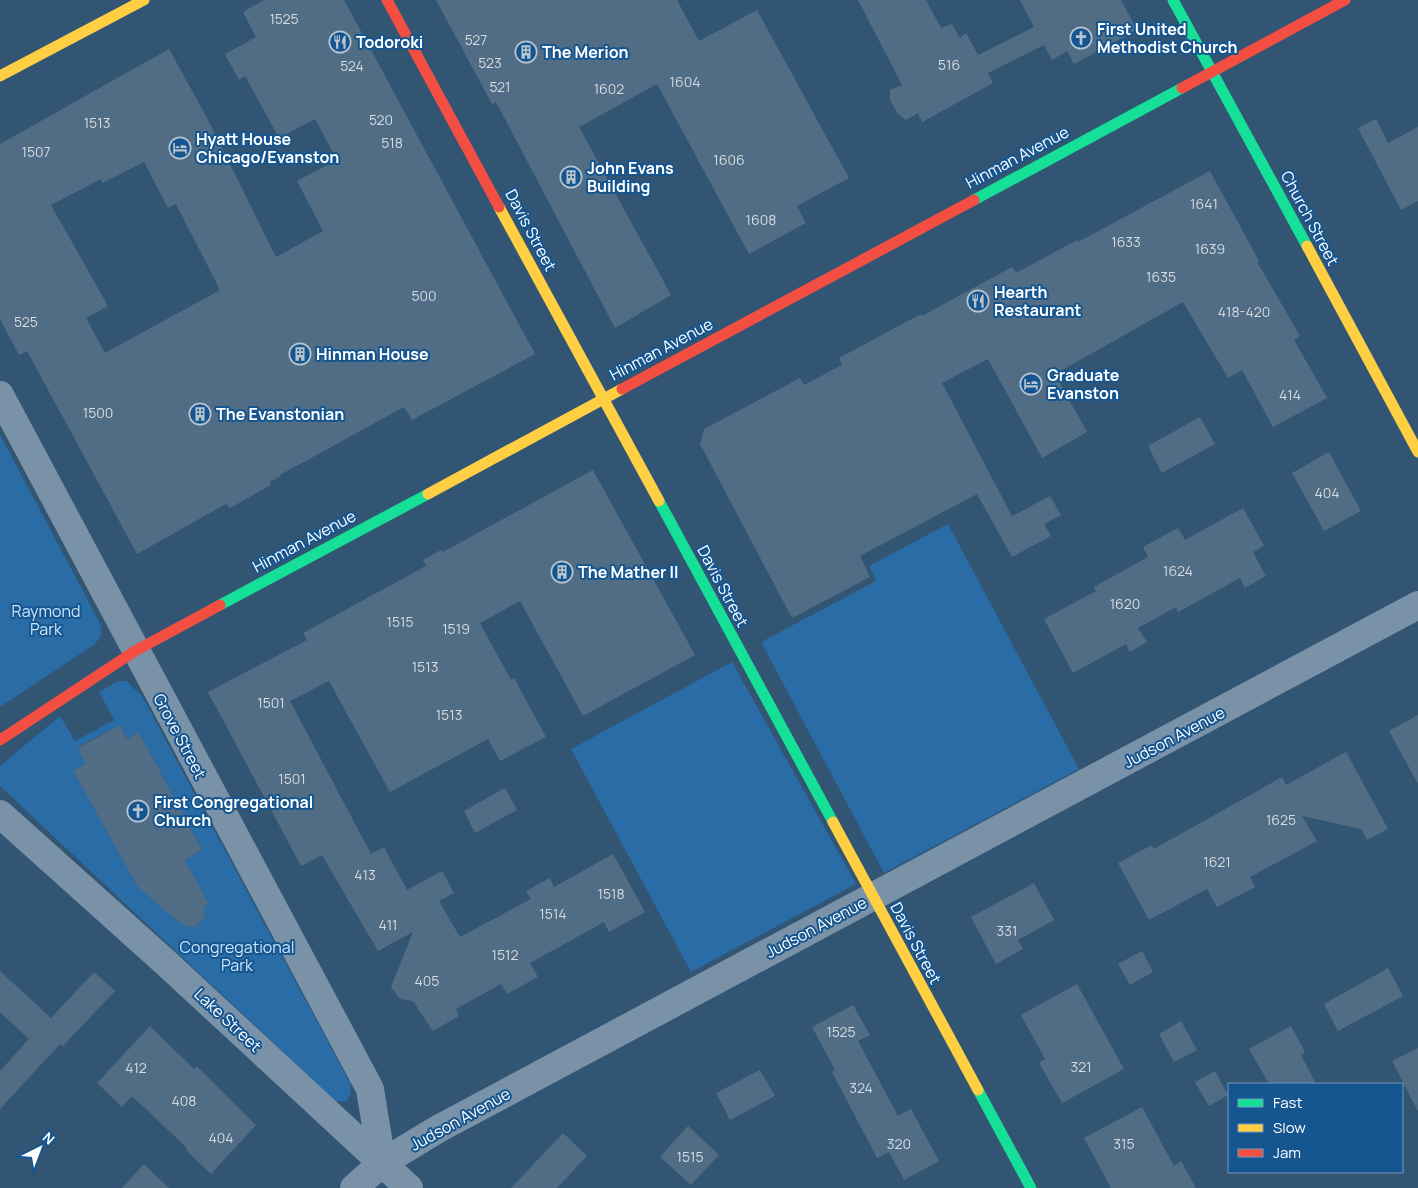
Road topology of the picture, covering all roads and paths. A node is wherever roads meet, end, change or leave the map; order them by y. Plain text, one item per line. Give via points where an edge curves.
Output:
1 (144, 0) edge
2 (388, 0) edge
3 (1173, 0) edge
4 (1345, 0) edge
5 (1212, 72) junction
6 (0, 76) edge
7 (0, 395) edge
8 (603, 398) junction
9 (1418, 452) edge
10 (1418, 605) edge
11 (135, 651) junction
12 (0, 740) edge
13 (0, 814) edge
14 (873, 896) junction
15 (382, 1162) junction
16 (354, 1188) edge
17 (409, 1188) edge
18 (1031, 1188) edge

1 - 6 street
2 - 8 street, Davis Street
3 - 5 street, Church Street
4 - 5 street, Hinman Avenue
5 - 8 street, Hinman Avenue
5 - 9 street, Church Street
7 - 11 street, Grove Street
8 - 11 street, Hinman Avenue
8 - 14 street, Davis Street
10 - 14 street, Judson Avenue
11 - 12 street, Hinman Avenue
11 - 15 street, Grove Street via 370,1089
13 - 15 street, Lake Street
14 - 15 street, Judson Avenue
14 - 18 street, Davis Street
15 - 16 street, Judson Avenue
15 - 17 street, Lake Street

